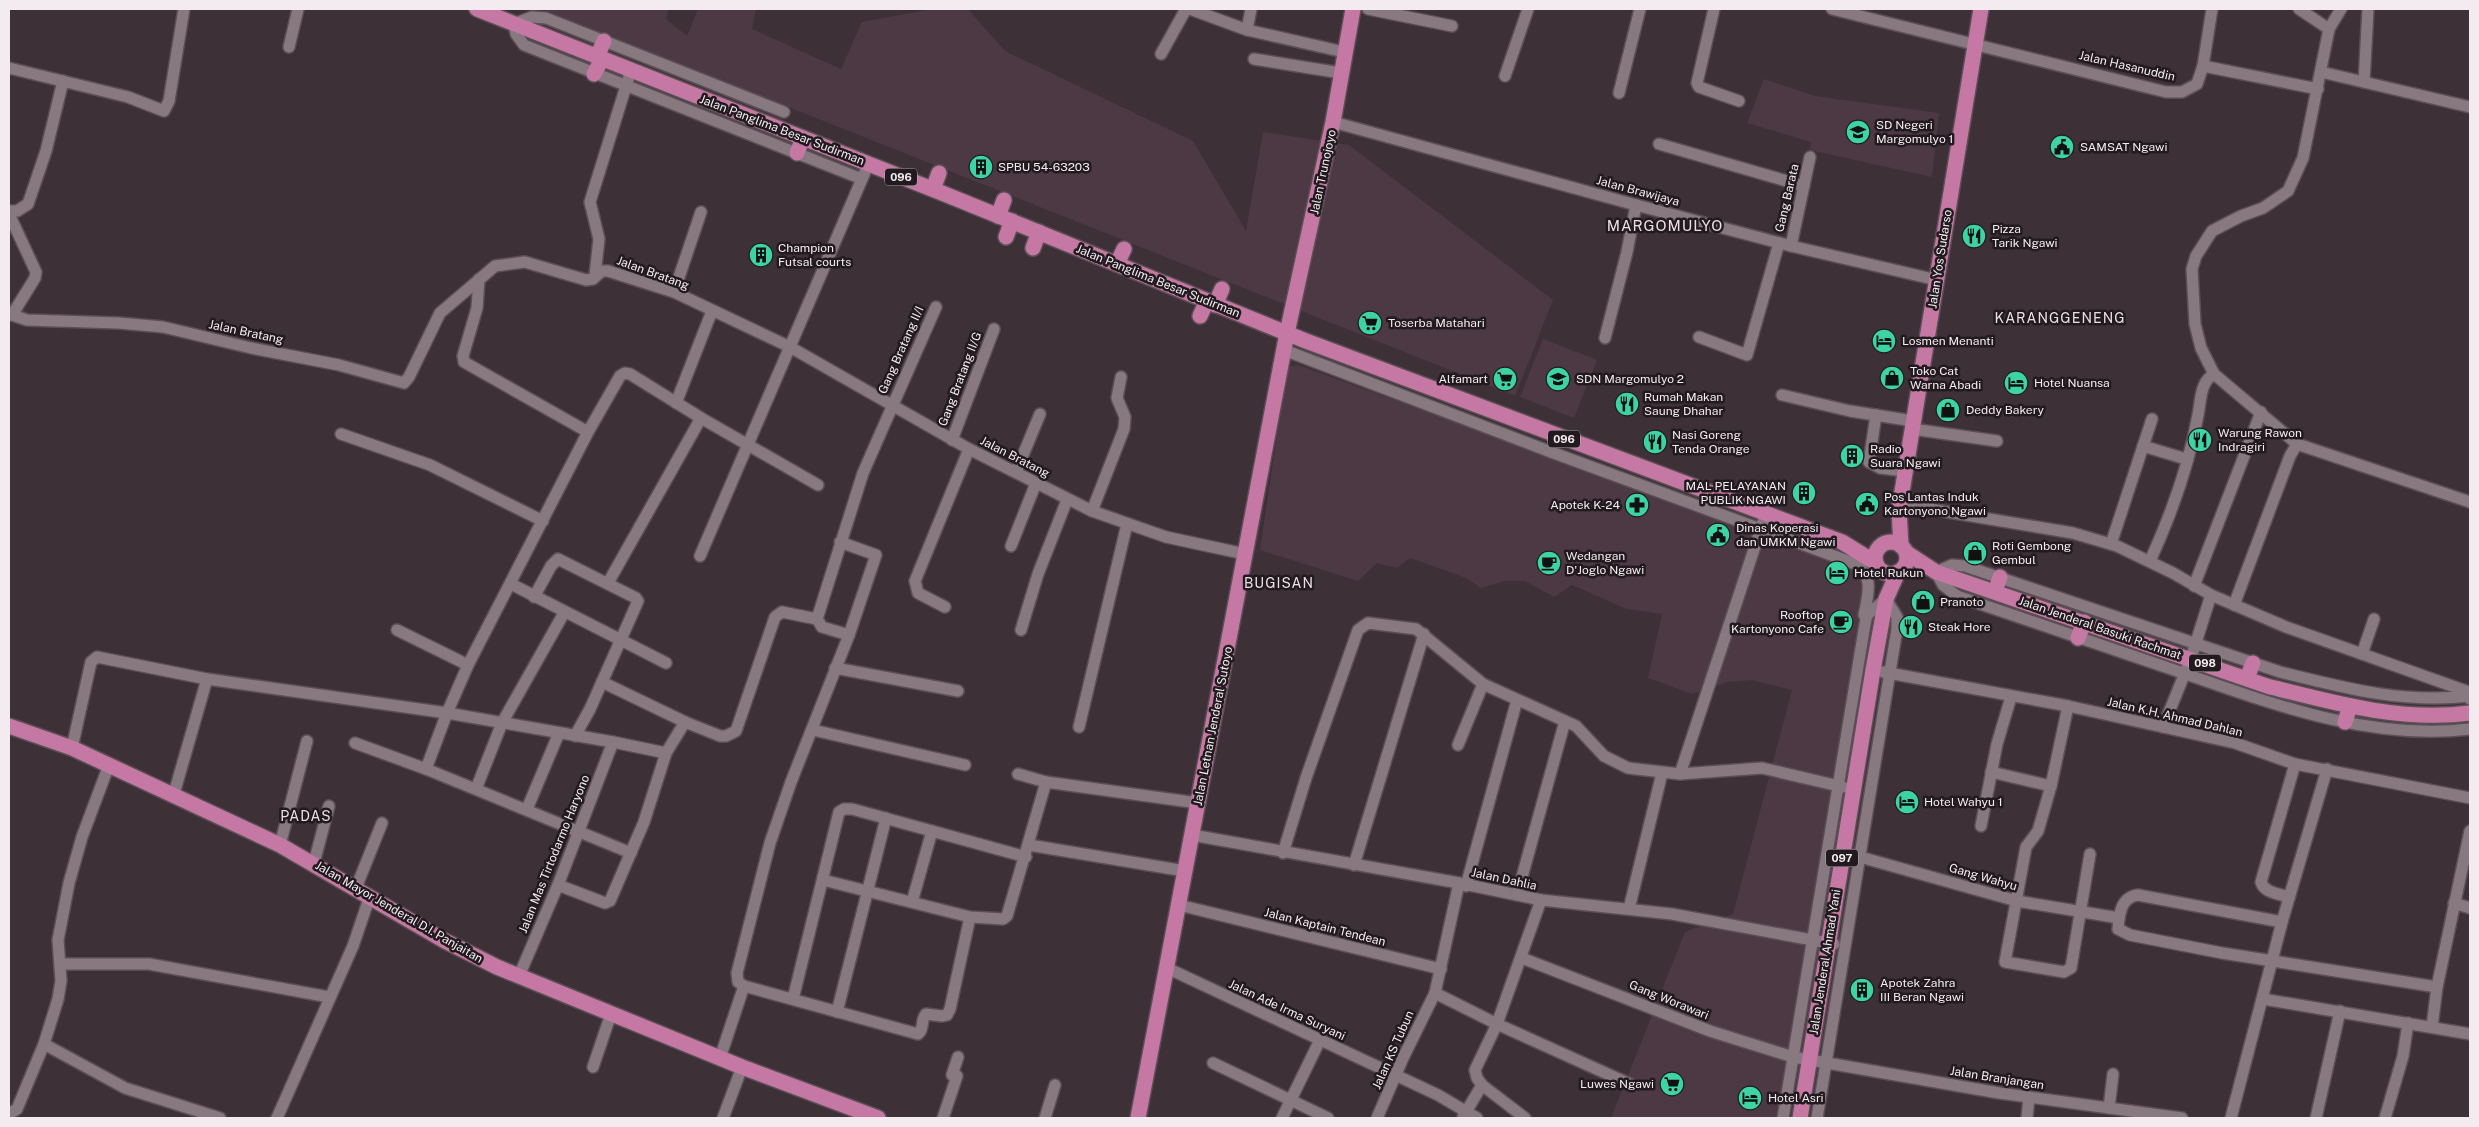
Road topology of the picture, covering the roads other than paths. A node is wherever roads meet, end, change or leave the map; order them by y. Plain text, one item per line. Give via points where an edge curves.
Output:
1 (184, 9) edge
2 (298, 9) edge
3 (477, 9) edge
4 (1186, 9) edge
5 (1190, 9) edge
6 (1251, 9) edge
7 (1353, 9) edge
8 (1368, 9) edge
9 (1528, 9) edge
10 (1640, 9) edge
11 (1714, 9) edge
12 (1832, 9) edge
13 (1982, 9) edge
14 (2212, 9) edge
15 (2299, 9) edge
16 (2341, 9) edge
17 (2368, 9) edge
18 (514, 24) junction
19 (1452, 26) dead end
20 (2329, 29) junction
21 (1247, 30) junction
22 (604, 41) junction
23 (1976, 43) junction
24 (289, 47) dead end
25 (1344, 52) junction
26 (1161, 54) dead end
27 (599, 58) junction
28 (1254, 58) dead end
29 (2203, 66) junction
30 (9, 68) edge
31 (631, 70) junction
32 (2321, 72) junction
33 (1341, 73) junction
34 (594, 74) junction
35 (1505, 76) dead end
36 (64, 81) junction
37 (2364, 82) junction
38 (626, 86) junction
39 (2318, 89) junction
40 (1619, 93) dead end
41 (1740, 101) dead end
42 (2470, 107) edge
43 (784, 112) dead end
44 (1333, 122) junction
45 (803, 138) junction
46 (1659, 144) dead end
47 (797, 153) junction
48 (1810, 157) dead end
49 (869, 164) junction
50 (940, 174) dead end
51 (862, 179) junction
52 (1804, 186) junction
53 (933, 189) junction
54 (1004, 200) dead end
55 (1636, 205) junction
56 (9, 212) edge
57 (701, 212) dead end
58 (1005, 218) junction
59 (1039, 232) junction
60 (1006, 237) dead end
61 (1785, 244) junction
62 (1033, 248) dead end
63 (1124, 249) dead end
64 (1117, 264) junction
65 (595, 275) junction
66 (479, 278) junction
67 (1937, 280) junction
68 (1222, 289) dead end
69 (674, 292) junction
70 (1211, 303) junction
71 (936, 307) dead end
72 (712, 311) junction
73 (10, 315) edge
74 (1200, 316) dead end
75 (994, 328) dead end
76 (1287, 334) junction
77 (1698, 337) dead end
78 (1605, 338) dead end
79 (790, 347) junction
80 (1284, 350) junction
81 (2214, 374) junction
82 (1121, 377) dead end
83 (1782, 395) dead end
84 (676, 403) junction
85 (892, 405) junction
86 (2262, 412) junction
87 (1040, 414) dead end
88 (1876, 415) junction
89 (700, 418) junction
90 (2152, 419) dead end
91 (1912, 425) junction
92 (588, 432) junction
93 (340, 434) dead end
94 (952, 440) junction
95 (1997, 441) dead end
96 (2298, 444) junction
97 (748, 445) junction
98 (2143, 446) junction
99 (969, 449) junction
100 (2186, 459) junction
101 (1905, 471) junction
102 (1016, 472) junction
103 (1036, 483) junction
104 (818, 485) dead end
105 (1067, 500) junction
106 (2470, 502) edge
107 (1899, 507) junction
108 (1092, 511) junction
109 (1766, 514) junction
110 (543, 521) junction
111 (1127, 524) junction
112 (1760, 529) junction
113 (840, 542) junction
114 (1842, 542) junction
115 (1883, 544) junction
116 (2111, 544) junction
117 (1011, 546) dead end
118 (1904, 549) junction
119 (1245, 554) junction
120 (700, 556) dead end
121 (2150, 561) junction
122 (1879, 567) junction
123 (1899, 571) junction
124 (1936, 572) junction
125 (2000, 577) junction
126 (608, 583) junction
127 (511, 584) junction
128 (2194, 586) junction
129 (1995, 592) junction
130 (2211, 595) junction
131 (534, 597) junction
132 (1886, 599) junction
133 (2234, 605) junction
134 (945, 607) dead end
135 (564, 613) junction
136 (1864, 615) dead end
137 (817, 619) junction
138 (2374, 619) dead end
139 (2084, 622) junction
140 (397, 630) dead end
141 (1021, 630) dead end
142 (1424, 634) junction
143 (849, 635) junction
144 (2078, 638) junction
145 (619, 640) junction
146 (2196, 642) junction
147 (2362, 654) junction
148 (2191, 658) junction
149 (2253, 662) junction
150 (666, 663) dead end
151 (468, 665) junction
152 (835, 668) junction
153 (1872, 670) junction
154 (1889, 673) junction
155 (2184, 674) junction
156 (2247, 678) junction
157 (208, 679) junction
158 (602, 682) junction
159 (1483, 684) junction
160 (958, 691) dead end
161 (2470, 695) edge
162 (2011, 697) junction
163 (1516, 700) junction
164 (2068, 706) junction
165 (2350, 706) junction
166 (447, 713) junction
167 (2470, 713) edge
168 (685, 722) junction
169 (1565, 722) junction
170 (2345, 722) junction
171 (502, 723) junction
172 (9, 726) edge
173 (1079, 727) dead end
174 (2163, 727) junction
175 (2470, 729) edge
176 (813, 730) junction
177 (559, 734) junction
178 (575, 736) junction
179 (307, 741) dead end
180 (613, 742) junction
181 (355, 743) dead end
182 (1458, 745) dead end
183 (72, 748) junction
184 (666, 753) junction
185 (2295, 764) junction
186 (109, 765) junction
187 (965, 765) dead end
188 (426, 769) junction
189 (2327, 769) junction
190 (1991, 772) junction
191 (1662, 773) junction
192 (1018, 774) dead end
193 (1680, 774) junction
194 (1046, 782) junction
195 (1837, 786) junction
196 (2051, 786) junction
197 (476, 789) junction
198 (1854, 789) junction
199 (173, 796) junction
200 (2470, 798) edge
201 (1198, 802) junction
202 (329, 806) dead end
203 (527, 810) junction
204 (886, 818) junction
205 (382, 823) dead end
206 (1981, 826) dead end
207 (932, 831) junction
208 (2470, 831) edge
209 (578, 833) junction
210 (1192, 835) junction
211 (280, 845) junction
212 (1027, 851) junction
213 (1843, 852) junction
214 (1283, 853) junction
215 (631, 854) junction
216 (2090, 854) dead end
217 (1859, 856) junction
218 (314, 863) junction
219 (1354, 865) junction
220 (1185, 871) junction
221 (823, 880) junction
222 (1463, 884) junction
223 (558, 885) junction
224 (356, 888) junction
225 (867, 890) junction
226 (1517, 895) junction
227 (370, 896) junction
228 (2289, 897) junction
229 (1541, 900) junction
230 (2016, 901) junction
231 (912, 902) junction
232 (2454, 903) junction
233 (1179, 906) junction
234 (2470, 908) edge
235 (1629, 909) junction
236 (2082, 913) junction
237 (970, 917) junction
238 (2119, 918) junction
239 (2282, 922) junction
240 (1811, 940) junction
241 (1827, 943) junction
242 (1843, 946) junction
243 (1522, 958) junction
244 (2272, 960) junction
245 (60, 964) junction
246 (1167, 968) junction
247 (1441, 968) junction
248 (518, 976) junction
249 (744, 986) junction
250 (2437, 987) junction
251 (1434, 993) junction
252 (330, 997) junction
253 (793, 999) junction
254 (2263, 999) junction
255 (2340, 1011) junction
256 (837, 1012) junction
257 (611, 1014) junction
258 (1497, 1024) junction
259 (2408, 1024) junction
260 (2432, 1027) junction
261 (2470, 1034) edge
262 (1320, 1040) junction
263 (44, 1044) junction
264 (1793, 1056) junction
265 (958, 1057) dead end
266 (720, 1058) junction
267 (1809, 1060) junction
268 (1826, 1063) junction
269 (1213, 1064) dead end
270 (593, 1067) dead end
271 (742, 1067) junction
272 (2113, 1074) dead end
273 (1396, 1076) junction
274 (1055, 1085) dead end
275 (1482, 1085) junction
276 (1632, 1085) dead end
277 (2030, 1097) junction
278 (1290, 1100) junction
279 (2109, 1108) junction
280 (9, 1114) edge
281 (1464, 1115) edge
282 (220, 1118) edge
283 (277, 1118) edge
284 (723, 1118) edge
285 (878, 1118) edge
286 (943, 1118) edge
287 (1045, 1118) edge
288 (1138, 1118) edge
289 (1282, 1118) edge
290 (1328, 1118) edge
291 (1377, 1118) edge
292 (1477, 1118) edge
293 (1525, 1118) edge
294 (1783, 1118) edge
295 (1800, 1118) edge
296 (1817, 1118) edge
297 (2027, 1118) edge
298 (2180, 1118) edge
299 (2231, 1118) edge
300 (2316, 1118) edge
301 (2385, 1118) edge

1 - 36 street via 166,110
2 - 24 street
3 - 18 main road, Jalan Panglima Besar Sudirman / 096
4 - 26 street
5 - 21 street
6 - 21 street
7 - 25 main road, Jalan Trunojoyo
8 - 19 street
9 - 35 street
10 - 40 street
11 - 41 street via 1696,83 1699,87
12 - 23 street, Jalan Hasanuddin
13 - 23 main road, Jalan Yos Sudarso
14 - 29 street, Jalan Hasanuddin
15 - 20 street
16 - 20 street
17 - 37 street
18 - 22 street via 538,16
18 - 27 main road, Jalan Panglima Besar Sudirman / 096
18 - 34 street via 524,46
20 - 32 street
21 - 25 street
22 - 27 main road
22 - 43 street
23 - 29 street, Jalan Hasanuddin via 2166,92 2182,92 2197,84
23 - 67 main road, Jalan Yos Sudarso
25 - 33 main road, Jalan Trunojoyo
27 - 31 main road, Jalan Panglima Besar Sudirman / 096
27 - 34 main road
28 - 33 street
29 - 39 street
30 - 36 street
31 - 38 street
31 - 45 main road, Jalan Panglima Besar Sudirman / 096
32 - 37 street
32 - 39 street
33 - 44 main road, Jalan Trunojoyo
34 - 38 street
36 - 56 street via 28,204
37 - 42 street
38 - 47 street
38 - 65 street via 590,202 599,239
39 - 81 street via 2303,158 2288,190 2263,208 2212,231 2196,256 2192,269 2195,324 2201,348
44 - 55 street, Jalan Brawijaya
44 - 76 main road, Jalan Trunojoyo
45 - 47 main road
45 - 49 main road, Jalan Panglima Besar Sudirman / 096
46 - 52 street
47 - 51 street
48 - 52 street, Gang Barata
49 - 51 street
49 - 53 main road, Jalan Panglima Besar Sudirman / 096
50 - 53 main road
51 - 79 street
52 - 61 street, Gang Barata
53 - 58 main road, Jalan Panglima Besar Sudirman / 096
54 - 58 main road
55 - 61 street, Jalan Brawijaya
55 - 78 street
56 - 73 street via 36,272
57 - 69 street
58 - 59 main road, Jalan Panglima Besar Sudirman / 096
58 - 60 main road
59 - 62 main road
59 - 64 main road, Jalan Panglima Besar Sudirman / 096
61 - 67 street, Jalan Brawijaya
61 - 77 street, Gang Barata via 1747,355
63 - 64 main road
64 - 70 main road, Jalan Panglima Besar Sudirman / 096
65 - 66 street, Jalan Bratang via 586,280 540,265 512,262 494,266
65 - 69 street, Jalan Bratang via 608,271
66 - 73 street, Jalan Bratang via 440,313 404,383 339,364 163,327 33,320
66 - 92 street via 477,308 464,362
67 - 91 main road, Jalan Yos Sudarso
68 - 70 main road
69 - 72 street, Jalan Bratang
70 - 74 main road
70 - 76 main road, Jalan Panglima Besar Sudirman / 096
71 - 85 street, Gang Bratang II/I
72 - 79 street, Jalan Bratang
72 - 84 street
75 - 94 street, Gang Bratang II/G
76 - 80 main road, Jalan Letnan Jenderal Sutoyo
76 - 109 main road, Jalan Panglima Besar Sudirman / 096
79 - 85 street, Jalan Bratang
79 - 97 street
80 - 112 street
80 - 119 main road, Jalan Letnan Jenderal Sutoyo
81 - 86 street
81 - 100 street via 2204,382
82 - 108 street via 1118,398 1125,417 1124,429
83 - 88 street
84 - 89 street
84 - 92 street via 625,373 620,376
85 - 94 street, Jalan Bratang
85 - 113 street, Gang Bratang II/I via 863,474
86 - 96 street
86 - 128 street
87 - 102 street
88 - 91 street
88 - 101 street via 1869,462 1880,468
89 - 97 street
89 - 126 street
90 - 98 street
91 - 95 street
91 - 101 main road, Jalan Yos Sudarso
92 - 110 street
93 - 110 street via 430,465
94 - 99 street, Jalan Bratang
96 - 106 street
96 - 133 street via 2290,456
97 - 104 street
97 - 120 street
98 - 100 street
98 - 116 street
99 - 102 street, Jalan Bratang
99 - 134 street via 915,581 918,593
100 - 121 street via 2172,507
101 - 107 main road, Jalan Yos Sudarso
102 - 103 street, Jalan Bratang
103 - 105 street, Jalan Bratang
103 - 117 street
105 - 108 street, Jalan Bratang
105 - 141 street via 1038,574
107 - 115 main road, Jalan Yos Sudarso
107 - 116 street via 2073,533
107 - 118 main road, Jalan Yos Sudarso
108 - 111 street, Jalan Bratang
109 - 112 street
109 - 114 main road, Jalan Panglima Besar Sudirman / 096
110 - 127 street
111 - 119 street, Jalan Bratang
111 - 173 street
112 - 136 street via 1858,566 1870,587
112 - 193 street
113 - 137 street, Gang Bratang II/I
113 - 143 street via 876,555
114 - 115 main road, Jalan Panglima Besar Sudirman / 096
114 - 122 main road, Jalan Panglima Besar Sudirman / 096
115 - 118 main road via 1893,542
115 - 122 main road via 1876,554
116 - 121 street
118 - 123 main road via 1906,562
118 - 124 main road, Jalan Jenderal Basuki Rachmat / 098
119 - 201 main road, Jalan Letnan Jenderal Sutoyo
121 - 128 street
122 - 123 main road via 1890,574
122 - 132 main road, Jalan Jenderal Ahmad Yani / 097
123 - 124 main road, Jalan Jenderal Basuki Rachmat / 098
123 - 132 main road, Jalan Jenderal Ahmad Yani / 097
124 - 125 street via 1943,567 1960,565
124 - 129 main road, Jalan Jenderal Basuki Rachmat / 098
124 - 144 street via 1943,585 1957,596
125 - 129 main road
125 - 146 street
126 - 131 street via 556,559
126 - 145 street via 638,601
127 - 131 street
127 - 151 street
128 - 130 street
129 - 139 main road, Jalan Jenderal Basuki Rachmat / 098
130 - 133 street
130 - 146 street
131 - 135 street
132 - 153 main road, Jalan Jenderal Ahmad Yani / 097
132 - 154 street via 1897,622
132 - 195 street via 1867,615
133 - 147 street
135 - 145 street
135 - 171 street
137 - 143 street via 822,627
137 - 168 street via 782,612 775,617 736,731 720,736
138 - 147 street
139 - 144 main road
139 - 148 main road, Jalan Jenderal Basuki Rachmat / 098
140 - 151 street
142 - 159 street
142 - 214 street via 1406,626 1368,623 1358,630
142 - 219 street
143 - 152 street
144 - 155 street
145 - 150 street
145 - 158 street
146 - 148 street
146 - 149 street
147 - 161 street
148 - 155 street
148 - 156 main road, Jalan Jenderal Basuki Rachmat / 098
149 - 156 main road
149 - 161 street via 2322,683 2404,699
151 - 166 street
152 - 160 street
152 - 176 street
153 - 154 street, Jalan K.H. Ahmad Dahlan
153 - 198 main road, Jalan Jenderal Ahmad Yani / 097
154 - 162 street, Jalan K.H. Ahmad Dahlan
154 - 217 street
155 - 170 street via 2262,702
155 - 174 street
156 - 165 main road, Jalan Jenderal Basuki Rachmat / 098
157 - 166 street
157 - 183 street via 97,657 91,662
157 - 199 street
158 - 168 street
158 - 178 street
159 - 163 street
159 - 182 street
162 - 164 street, Jalan K.H. Ahmad Dahlan
162 - 190 street
163 - 169 street
163 - 222 street
164 - 174 street, Jalan K.H. Ahmad Dahlan
164 - 196 street
165 - 167 main road, Jalan Jenderal Basuki Rachmat / 098 via 2400,715
165 - 170 main road
166 - 171 street
166 - 188 street
168 - 184 street
169 - 191 street via 1576,726 1604,756 1617,764
169 - 226 street
170 - 175 street via 2398,731
171 - 177 street
171 - 197 street
172 - 183 main road, Jalan Mayor Jenderal D.I. Panjaitan
174 - 185 street, Jalan K.H. Ahmad Dahlan via 2235,743
176 - 187 street
176 - 249 street via 770,843 737,973 738,982
177 - 178 street
177 - 203 street
178 - 180 street
179 - 211 street
180 - 184 street
180 - 209 street, Jalan Mas Tirtodarmo Haryono
181 - 188 street
183 - 186 main road, Jalan Mayor Jenderal D.I. Panjaitan
184 - 215 street
185 - 189 street, Jalan K.H. Ahmad Dahlan
185 - 228 street via 2261,882 2263,888
186 - 199 main road, Jalan Mayor Jenderal D.I. Panjaitan
186 - 245 street via 69,883 58,940
188 - 197 street
189 - 200 street, Jalan K.H. Ahmad Dahlan
189 - 228 street
190 - 196 street
190 - 206 street
191 - 193 street
191 - 235 street
192 - 194 street
193 - 195 street via 1762,768
194 - 201 street
194 - 212 street
195 - 198 street
195 - 240 street
196 - 230 street via 2038,831 2026,847
197 - 203 street
198 - 213 main road, Jalan Jenderal Ahmad Yani / 097
199 - 211 main road, Jalan Mayor Jenderal D.I. Panjaitan
201 - 210 main road, Jalan Letnan Jenderal Sutoyo
202 - 218 street
203 - 209 street
204 - 207 street
204 - 221 street via 852,809 839,812
204 - 225 street
205 - 224 street
207 - 212 street
207 - 231 street
208 - 232 street
209 - 215 street
209 - 223 street, Jalan Mas Tirtodarmo Haryono
210 - 214 street, Jalan Dahlia
210 - 220 main road, Jalan Letnan Jenderal Sutoyo
211 - 218 main road, Jalan Mayor Jenderal D.I. Panjaitan
212 - 220 street
212 - 237 street via 1007,916 998,920
213 - 217 street, Gang Wahyu
213 - 241 main road, Jalan Jenderal Ahmad Yani / 097
214 - 219 street, Jalan Dahlia
215 - 223 street via 610,902 605,903
216 - 236 street
217 - 230 street, Gang Wahyu
217 - 242 street
218 - 224 main road, Jalan Mayor Jenderal D.I. Panjaitan
219 - 222 street, Jalan Dahlia
220 - 233 main road, Jalan Letnan Jenderal Sutoyo
221 - 225 street
221 - 253 street
222 - 226 street, Jalan Dahlia
222 - 247 street
223 - 248 street, Jalan Mas Tirtodarmo Haryono
224 - 227 main road, Jalan Mayor Jenderal D.I. Panjaitan
225 - 231 street
225 - 256 street
226 - 229 street, Jalan Dahlia
227 - 248 main road, Jalan Mayor Jenderal D.I. Panjaitan via 445,941
227 - 252 street via 353,946
228 - 239 street
229 - 235 street, Jalan Dahlia
229 - 243 street
230 - 236 street, Gang Wahyu
230 - 236 street via 2004,959 2009,964 2064,972 2071,968
231 - 237 street
232 - 234 street
232 - 250 street
233 - 246 main road, Jalan Letnan Jenderal Sutoyo
233 - 247 street, Jalan Kaptain Tendean
235 - 240 street, Jalan Dahlia
236 - 238 street, Gang Wahyu
237 - 256 street via 947,1015 926,1014 921,1032 915,1034
238 - 239 street via 2124,901 2138,895
238 - 244 street via 2118,929 2130,936
239 - 244 street
240 - 241 street, Jalan Dahlia
240 - 264 street
241 - 242 street, Jalan Dahlia
241 - 267 main road, Jalan Jenderal Ahmad Yani / 097
242 - 268 street
243 - 258 street
243 - 264 street, Gang Worawari via 1710,1031
244 - 250 street
244 - 254 street
245 - 252 street via 149,964
245 - 263 street via 61,981
246 - 262 street, Jalan Ade Irma Suryani
246 - 288 main road, Jalan Letnan Jenderal Sutoyo
247 - 251 street
248 - 257 main road, Jalan Mayor Jenderal D.I. Panjaitan
249 - 253 street
249 - 266 street
250 - 260 street
251 - 258 street
251 - 273 street, Jalan KS Tubun
252 - 283 street
253 - 256 street
254 - 255 street
254 - 299 street
255 - 259 street
255 - 300 street
257 - 266 main road, Jalan Mayor Jenderal D.I. Panjaitan
257 - 270 street
258 - 275 street via 1475,1070
258 - 276 street
259 - 260 street
259 - 301 street
260 - 261 street
262 - 273 street, Jalan Ade Irma Suryani
262 - 278 street
263 - 280 street via 17,1109
263 - 282 street via 136,1092
264 - 267 street, Gang Worawari
264 - 294 street
265 - 286 street via 952,1075 957,1076
266 - 271 main road, Jalan Mayor Jenderal D.I. Panjaitan
267 - 268 street, Jalan Branjangan
267 - 295 main road, Jalan Jenderal Ahmad Yani / 097
268 - 277 street, Jalan Branjangan
268 - 296 street
269 - 278 street
271 - 284 street
271 - 285 main road, Jalan Mayor Jenderal D.I. Panjaitan
272 - 279 street
273 - 281 street, Jalan Ade Irma Suryani via 1438,1095
273 - 291 street, Jalan KS Tubun
274 - 287 street
275 - 281 street
275 - 293 street
277 - 279 street, Jalan Branjangan
277 - 297 street
278 - 289 street
278 - 290 street
279 - 298 street, Jalan Branjangan
281 - 292 street, Jalan Ade Irma Suryani

